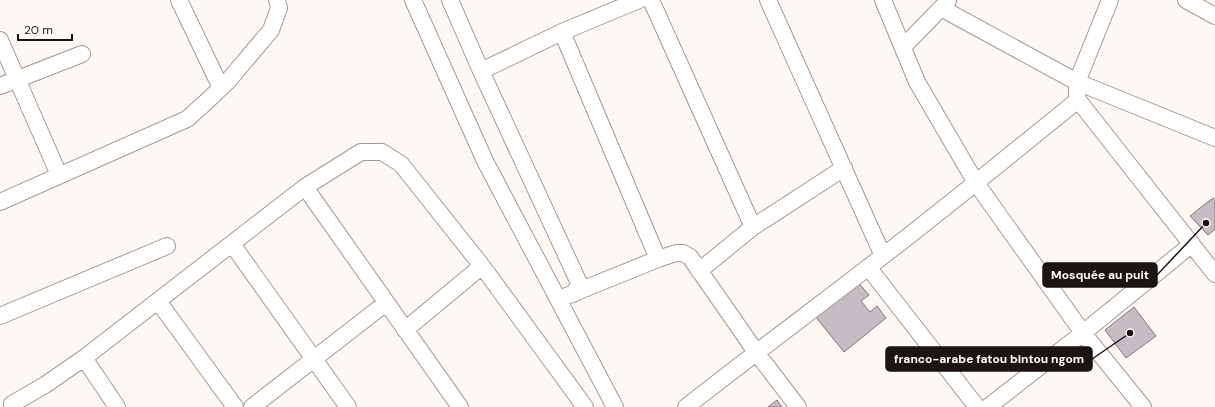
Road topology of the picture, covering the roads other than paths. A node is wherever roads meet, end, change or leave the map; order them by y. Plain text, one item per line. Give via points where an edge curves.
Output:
1 (180, 0) edge
2 (277, 0) edge
3 (413, 0) edge
4 (450, 0) edge
5 (639, 0) edge
6 (651, 0) edge
7 (768, 0) edge
8 (883, 0) edge
9 (1110, 0) edge
10 (1186, 0) edge
11 (945, 4) edge
12 (1215, 16) edge
13 (562, 32) junction
14 (0, 40) edge
15 (903, 47) junction
16 (82, 54) dead end
17 (481, 72) junction
18 (17, 79) junction
19 (1076, 82) junction
20 (0, 86) edge
21 (221, 88) junction
22 (1078, 100) junction
23 (1215, 138) edge
24 (844, 168) junction
25 (59, 175) junction
26 (976, 183) junction
27 (306, 187) junction
28 (0, 202) edge
29 (753, 227) junction
30 (232, 244) junction
31 (1192, 244) junction
32 (167, 246) dead end
33 (883, 256) junction
34 (658, 259) junction
35 (482, 266) junction
36 (868, 267) junction
37 (699, 271) junction
38 (1215, 274) edge
39 (566, 297) junction
40 (158, 301) junction
41 (386, 303) junction
42 (0, 316) edge
43 (405, 330) junction
44 (1083, 333) junction
45 (756, 352) junction
46 (84, 358) junction
47 (313, 358) junction
48 (8, 404) edge
49 (117, 407) edge
50 (235, 407) edge
51 (252, 407) edge
52 (348, 407) edge
53 (460, 407) edge
54 (585, 407) edge
55 (615, 407) edge
56 (686, 407) edge
57 (798, 407) edge
58 (977, 407) edge
59 (988, 407) edge
60 (1143, 407) edge

1 - 21 street
2 - 21 street via 279,8 271,30
3 - 39 street via 485,161
4 - 17 street
5 - 13 street
6 - 29 street
7 - 24 street
8 - 15 street
9 - 19 street
10 - 12 street
11 - 15 street
11 - 19 street
13 - 17 street
13 - 34 street
14 - 18 street
15 - 26 street via 917,82
16 - 18 street
17 - 39 street via 579,283
18 - 20 street
18 - 25 street
19 - 22 street
19 - 23 street
21 - 25 street via 187,119
22 - 26 street
22 - 31 street
24 - 29 street
24 - 33 street
25 - 28 street
26 - 33 street
26 - 44 street
27 - 30 street
27 - 35 street via 361,152 382,152 401,164
27 - 41 street
29 - 37 street
30 - 40 street
30 - 47 street
31 - 38 street
31 - 44 street
32 - 42 street
33 - 36 street
34 - 37 street via 683,253 690,257
34 - 39 street
35 - 43 street
35 - 54 street
36 - 45 street
36 - 58 street
37 - 45 street
39 - 55 street
40 - 46 street
40 - 50 street
41 - 43 street
41 - 47 street
43 - 53 street
44 - 59 street
44 - 60 street
45 - 56 street
45 - 57 street
46 - 48 street via 45,385
46 - 49 street
47 - 51 street
47 - 52 street

